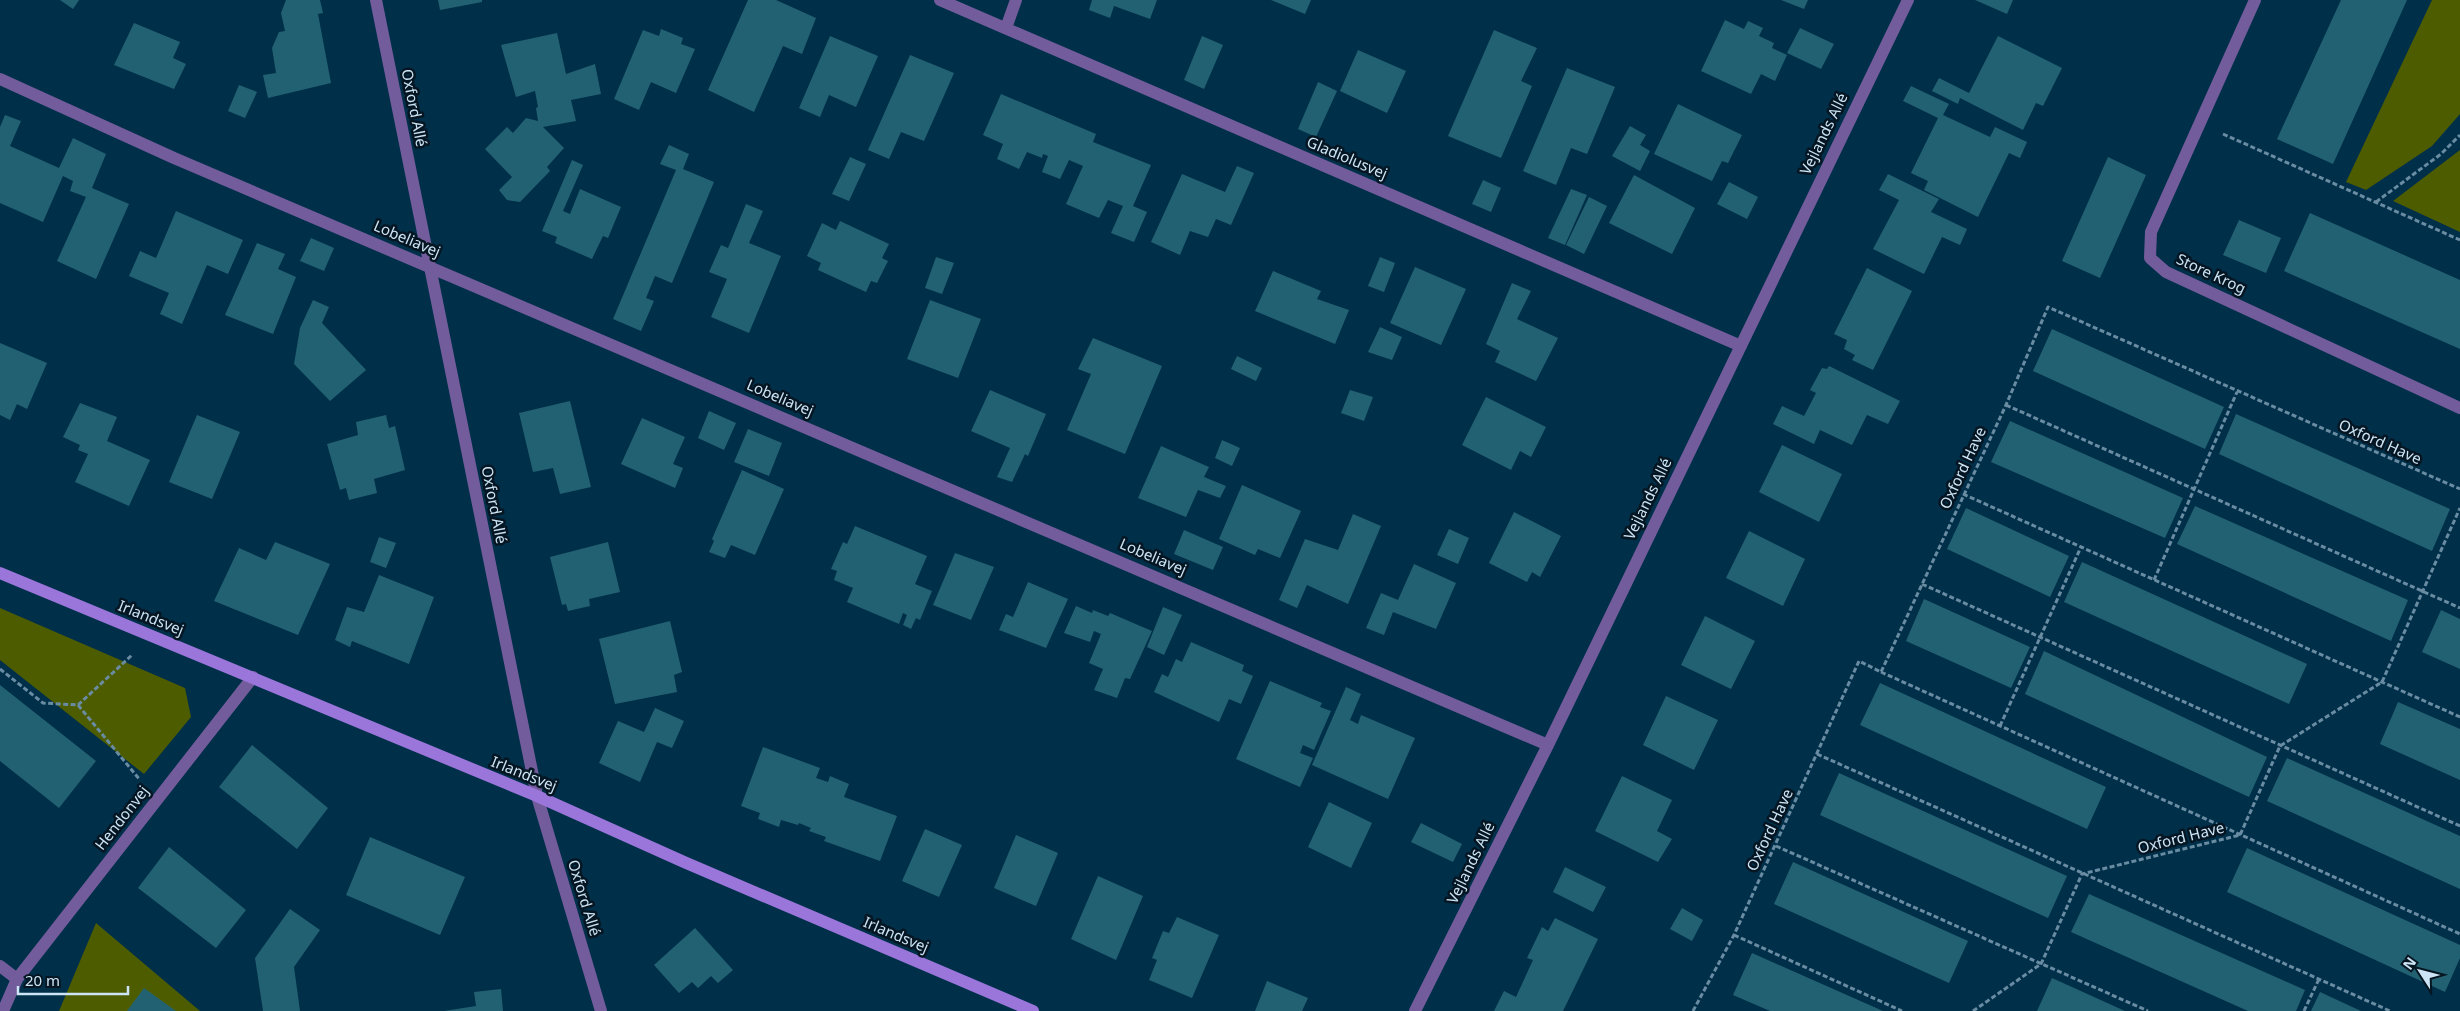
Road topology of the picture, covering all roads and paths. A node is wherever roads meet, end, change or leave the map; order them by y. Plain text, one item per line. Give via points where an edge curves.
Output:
1 (376, 0) edge
2 (940, 0) edge
3 (1016, 0) edge
4 (1908, 0) edge
5 (2255, 0) edge
6 (1006, 28) junction
7 (0, 79) edge
8 (2199, 123) junction
9 (2460, 135) edge
10 (2376, 202) junction
11 (2460, 240) edge
12 (430, 266) junction
13 (1741, 346) junction
14 (2237, 392) junction
15 (2006, 405) junction
16 (2460, 408) edge
17 (2195, 490) junction
18 (2460, 490) edge
19 (1963, 494) junction
20 (2460, 508) edge
21 (2081, 548) junction
22 (0, 573) edge
23 (2154, 580) junction
24 (1922, 584) junction
25 (2424, 592) junction
26 (2460, 608) edge
27 (153, 636) junction
28 (2041, 637) junction
29 (0, 669) edge
30 (1882, 672) junction
31 (253, 677) junction
32 (2382, 682) junction
33 (78, 705) junction
34 (2460, 717) edge
35 (2000, 726) junction
36 (1548, 744) junction
37 (2280, 746) junction
38 (1817, 754) junction
39 (537, 796) junction
40 (157, 800) junction
41 (2460, 826) edge
42 (2240, 835) junction
43 (1776, 846) junction
44 (2082, 874) junction
45 (2460, 934) edge
46 (1734, 935) junction
47 (2041, 964) junction
48 (0, 966) edge
49 (17, 979) junction
50 (2319, 979) junction
51 (3, 1011) edge
52 (601, 1011) edge
53 (1033, 1011) edge
54 (1415, 1011) edge
55 (1693, 1011) edge
56 (1902, 1011) edge
57 (1973, 1011) edge
58 (2148, 1011) edge
59 (2304, 1011) edge
60 (2390, 1011) edge

1 - 12 street, Oxford Allé
2 - 6 street, Gladiolusvej
3 - 6 street
4 - 13 street, Vejlands Allé
5 - 8 street, Store Krog
6 - 13 street, Gladiolusvej
7 - 12 street, Lobeliavej via 174,158
8 - 10 path
8 - 16 street, Store Krog via 2150,232 2150,258 2166,272
9 - 10 path via 2441,154
10 - 11 path
12 - 36 street, Lobeliavej
12 - 39 street, Oxford Allé
13 - 36 street, Vejlands Allé
14 - 15 path, Oxford Have via 2048,307
14 - 17 path
14 - 18 path, Oxford Have
15 - 17 path
15 - 19 path, Oxford Have
17 - 23 path
17 - 25 path
19 - 21 path
19 - 24 path, Oxford Have
20 - 25 path
21 - 23 path
21 - 28 path
22 - 27 street, Irlandsvej
23 - 32 path
24 - 28 path
24 - 30 path, Oxford Have
25 - 26 path
25 - 32 path
27 - 31 street, Irlandsvej
27 - 33 path
28 - 35 path
28 - 37 path
29 - 33 path via 43,703
30 - 35 path
30 - 38 path, Oxford Have via 1859,661
31 - 39 street, Irlandsvej
31 - 40 street, Hendonvej
32 - 34 path
32 - 37 path
33 - 40 path
35 - 42 path
36 - 54 street, Vejlands Allé
37 - 41 path
37 - 42 path, Oxford Have
38 - 43 path, Oxford Have
38 - 44 path
39 - 52 street, Oxford Allé
39 - 53 street, Irlandsvej
40 - 49 street, Hendonvej
42 - 44 path, Oxford Have
42 - 45 path
43 - 46 path, Oxford Have
43 - 47 path
44 - 47 path
44 - 50 path
46 - 55 path, Oxford Have
46 - 56 path
47 - 57 path
47 - 58 path
48 - 49 street
49 - 51 street, Hendonvej
50 - 59 path
50 - 60 path

